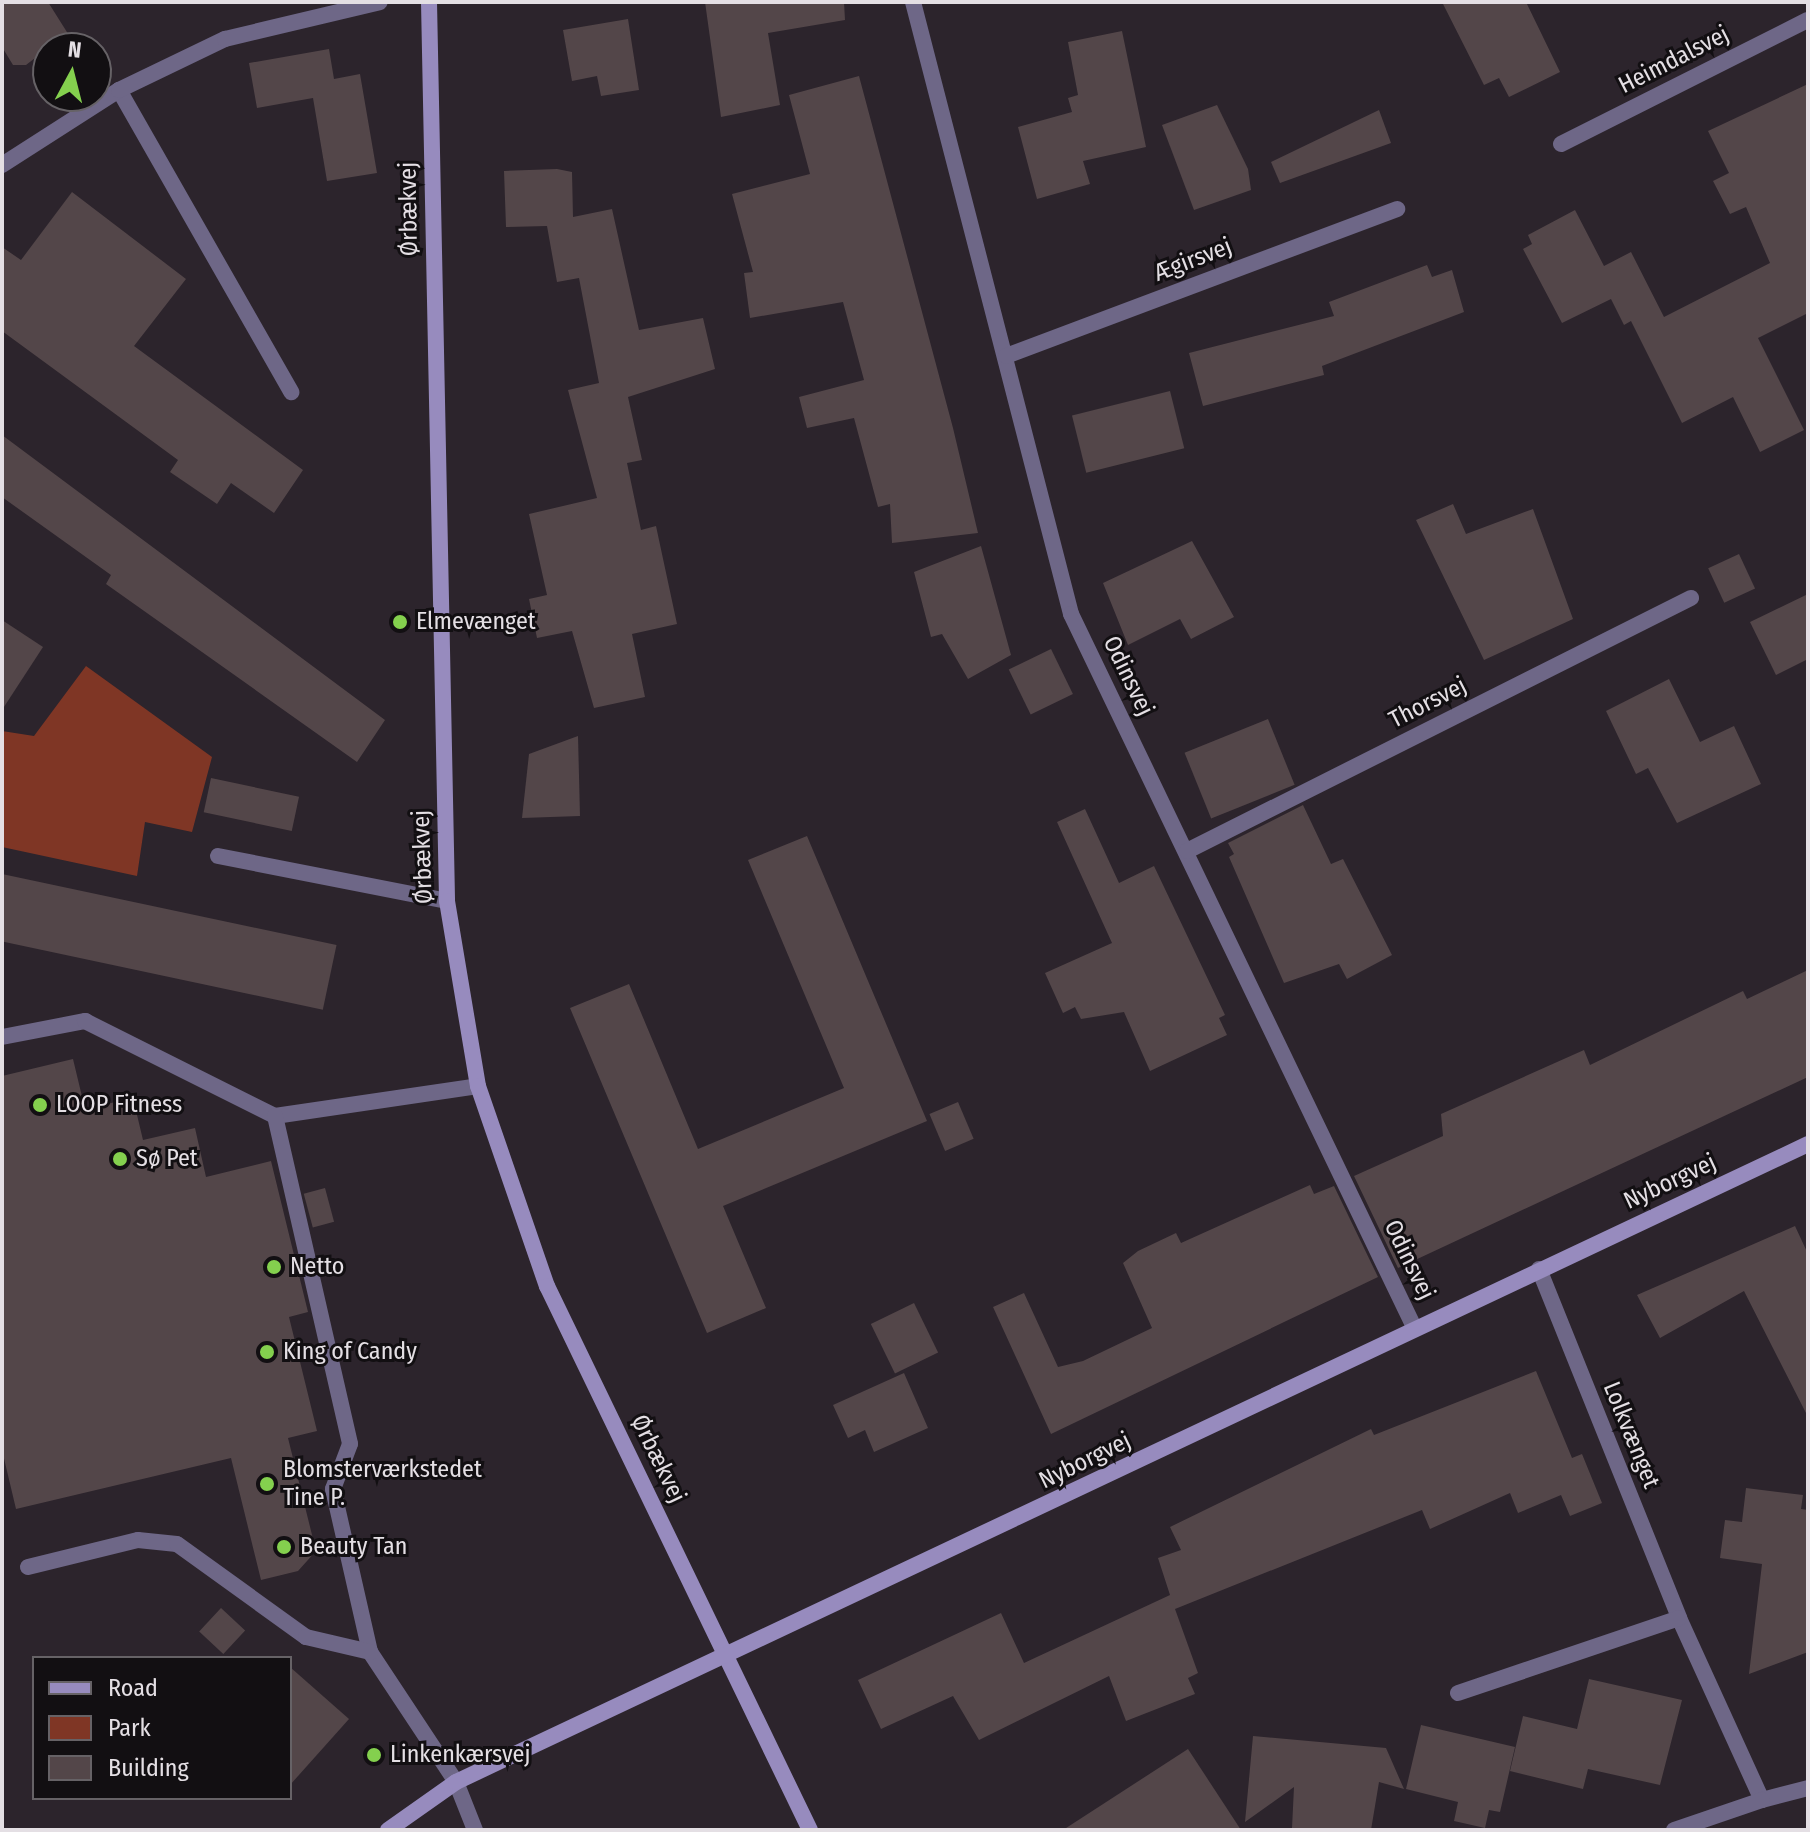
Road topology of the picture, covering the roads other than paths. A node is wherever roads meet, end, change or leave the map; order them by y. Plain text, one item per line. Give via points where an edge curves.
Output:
1 (380, 2) edge
2 (429, 2) edge
3 (913, 2) edge
4 (1808, 20) edge
5 (119, 90) junction
6 (1561, 144) dead end
7 (2, 165) edge
8 (1397, 209) dead end
9 (1006, 356) junction
10 (291, 392) dead end
11 (1691, 598) dead end
12 (1187, 851) junction
13 (218, 856) dead end
14 (447, 901) junction
15 (2, 1037) edge
16 (478, 1086) junction
17 (275, 1116) junction
18 (1808, 1144) edge
19 (1539, 1269) junction
20 (1415, 1329) junction
21 (28, 1567) dead end
22 (1679, 1618) junction
23 (370, 1652) junction
24 (726, 1655) junction
25 (1458, 1693) dead end
26 (456, 1782) junction
27 (1808, 1788) edge
28 (1762, 1800) junction
29 (388, 1830) edge
30 (475, 1830) edge
31 (810, 1830) edge
32 (1674, 1830) edge

1 - 5 street via 303,15 168,64
2 - 14 street, Ørbækvej
3 - 9 street, Odinsvej
4 - 6 street, Heimdalsvej
5 - 7 street
5 - 10 street
8 - 9 street, Ægirsvej
9 - 12 street, Odinsvej via 1071,614
11 - 12 street, Thorsvej
12 - 20 street, Odinsvej
13 - 14 street
14 - 16 street, Ørbækvej
15 - 17 street via 85,1021
16 - 17 street
16 - 24 street, Ørbækvej via 547,1286
17 - 23 street via 350,1444 333,1489
18 - 19 street, Nyborgvej
19 - 20 street, Nyborgvej
19 - 22 street, Lolkvænget
20 - 24 street, Nyborgvej
21 - 23 street via 138,1540 177,1544 306,1637
22 - 25 street
22 - 28 street, Lolkvænget
23 - 26 street
24 - 26 street, Nyborgvej
24 - 31 street
26 - 29 street, Nyborgvej
26 - 30 street
27 - 28 street
28 - 32 street

